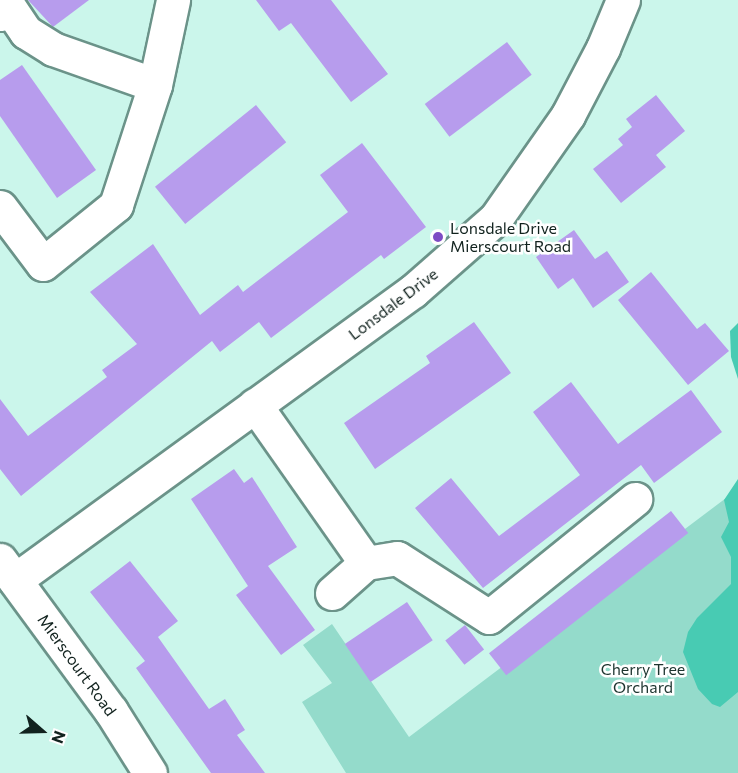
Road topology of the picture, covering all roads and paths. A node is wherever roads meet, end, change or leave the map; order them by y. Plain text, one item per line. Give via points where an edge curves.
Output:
1 (173, 0) edge
2 (622, 0) edge
3 (0, 14) edge
4 (155, 85) junction
5 (0, 207) edge
6 (255, 405) junction
7 (635, 499) dead end
8 (366, 563) junction
9 (8, 570) edge
10 (332, 593) dead end
11 (150, 773) edge

1 - 4 street
2 - 6 street, Lonsdale Drive via 603,48 568,115 496,218 413,291
3 - 4 street via 9,7 26,32 53,49
4 - 5 street via 116,205 43,264
6 - 8 street
6 - 9 street, Lonsdale Drive
7 - 8 street via 489,617 397,558
8 - 10 street
9 - 11 street, Mierscourt Road via 111,711

